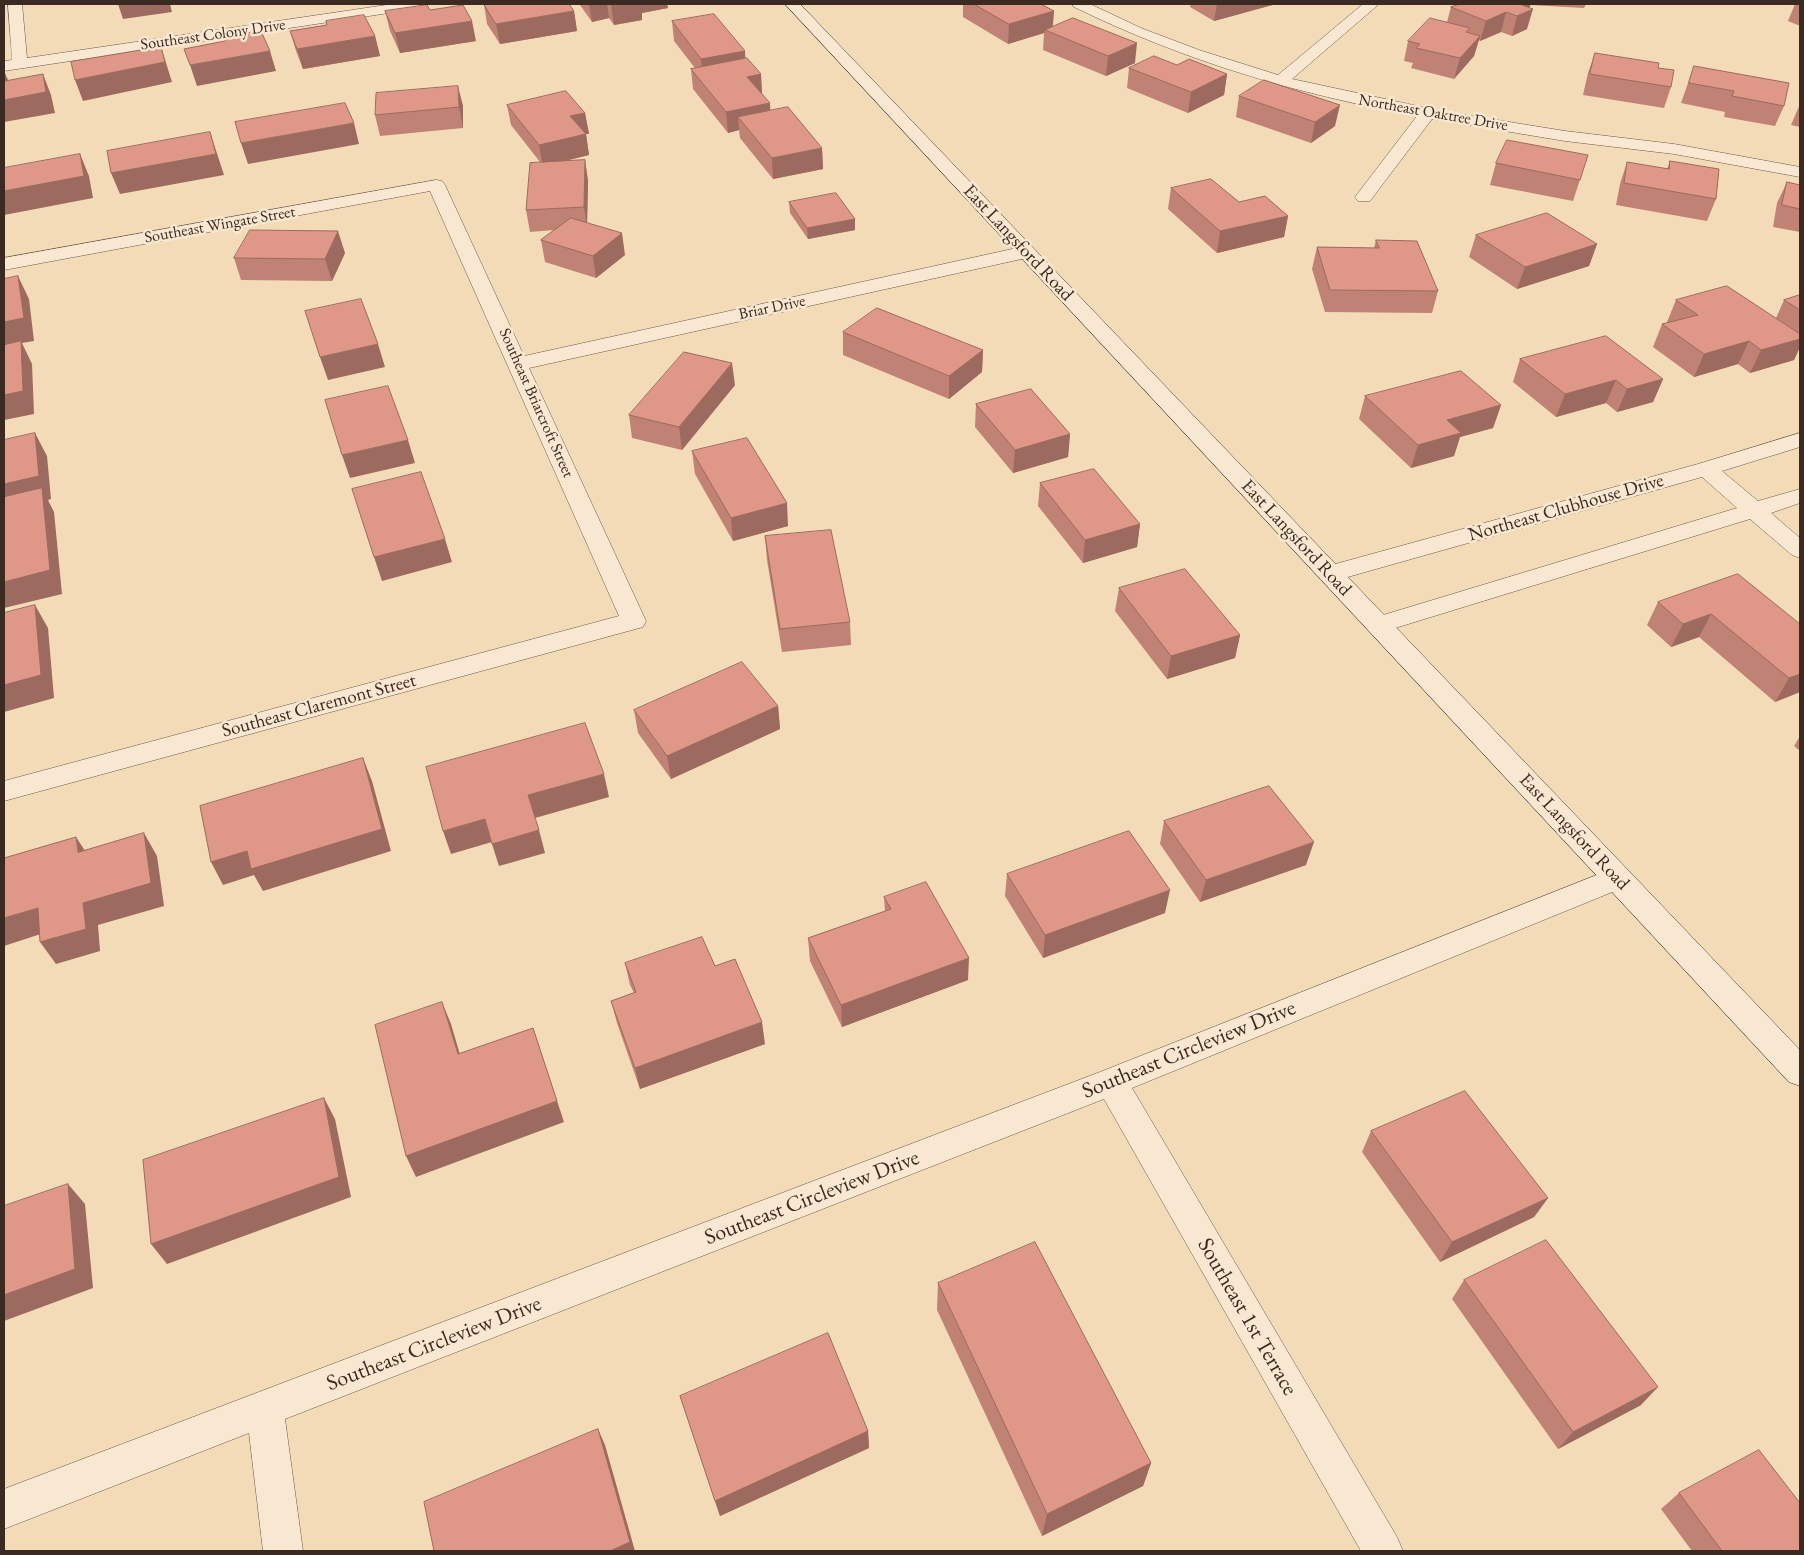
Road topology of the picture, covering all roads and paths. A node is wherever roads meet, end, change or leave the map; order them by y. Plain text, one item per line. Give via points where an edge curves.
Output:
1 (15, 4) edge
2 (422, 4) edge
3 (792, 4) edge
4 (1079, 4) edge
5 (1372, 4) edge
6 (20, 64) junction
7 (4, 66) edge
8 (1281, 80) junction
9 (1428, 113) junction
10 (1800, 172) edge
11 (436, 185) joint
12 (1364, 197) dead end
13 (1026, 252) junction
14 (4, 264) edge
15 (518, 364) junction
16 (1800, 440) edge
17 (1706, 469) junction
18 (1800, 496) edge
19 (1754, 510) junction
20 (1800, 550) edge
21 (1330, 574) junction
22 (634, 621) joint
23 (1379, 625) junction
24 (4, 791) edge
25 (1617, 878) junction
26 (1800, 1072) edge
27 (1111, 1082) junction
28 (265, 1409) junction
29 (4, 1510) edge
30 (283, 1551) edge
31 (1384, 1551) edge

1 - 6 street
2 - 6 street, Southeast Colony Drive
3 - 13 street, East Langsford Road
4 - 8 street, Northeast Oaktree Drive via 1120,26 1174,47
5 - 8 street
6 - 7 street, Southeast Colony Drive
8 - 9 street, Northeast Oaktree Drive via 1382,106
9 - 10 street, Northeast Oaktree Drive via 1565,136 1674,149
9 - 12 street
11 - 14 street, Southeast Wingate Street
11 - 15 street, Southeast Briarcroft Street
13 - 15 street, Briar Drive
13 - 21 street, East Langsford Road
15 - 22 street, Southeast Briarcroft Street
16 - 17 street, Northeast Clubhouse Drive
17 - 19 street
17 - 21 street, Northeast Clubhouse Drive
18 - 19 street
19 - 20 street
19 - 23 street
21 - 23 street, East Langsford Road
22 - 24 street, Southeast Claremont Street
23 - 25 street, East Langsford Road
25 - 26 street, East Langsford Road
25 - 27 street, Southeast Circleview Drive
27 - 28 street, Southeast Circleview Drive
27 - 31 street, Southeast 1st Terrace
28 - 29 street, Southeast Circleview Drive
28 - 30 street

